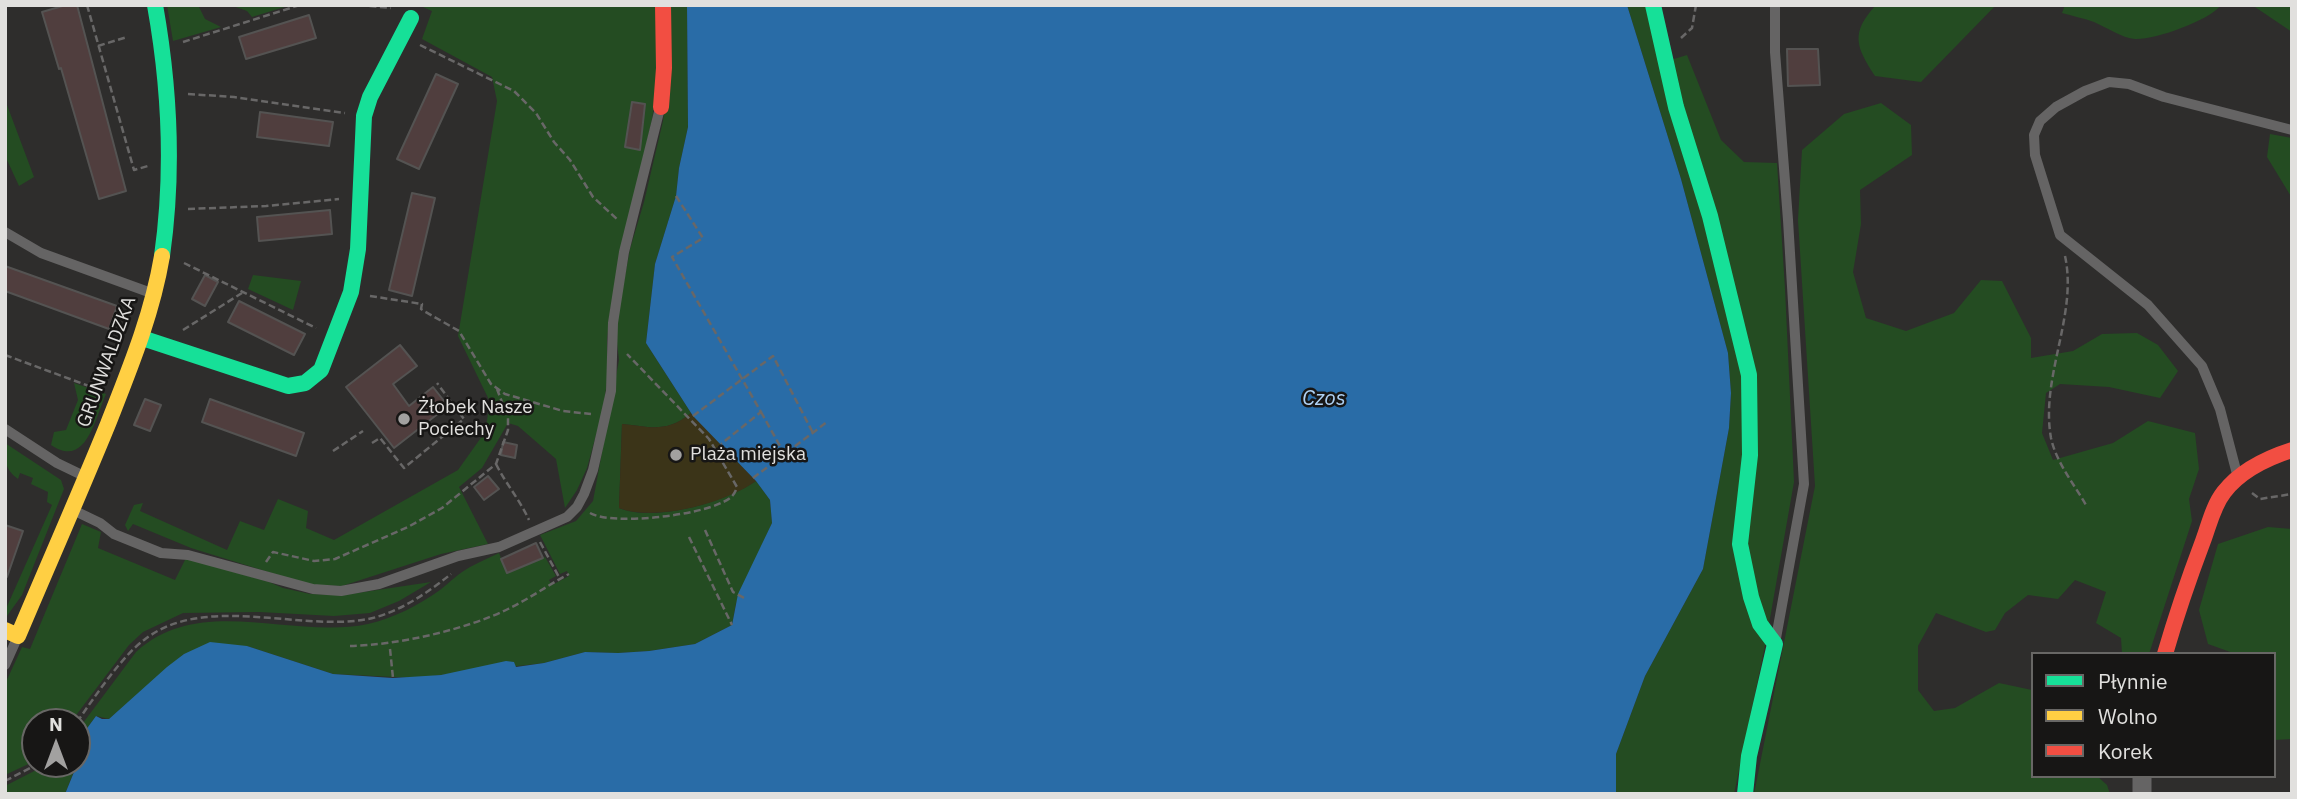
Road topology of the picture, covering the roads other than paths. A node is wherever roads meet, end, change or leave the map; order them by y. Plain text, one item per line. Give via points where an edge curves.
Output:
1 (155, 5) edge
2 (663, 5) edge
3 (1653, 5) edge
4 (1775, 5) edge
5 (411, 18) road end
6 (661, 107) joint
7 (2292, 130) edge
8 (5, 232) edge
9 (155, 295) junction
10 (142, 338) junction
11 (5, 429) edge
12 (2292, 450) edge
13 (86, 477) junction
14 (2238, 478) junction
15 (72, 510) junction
16 (12, 633) edge
17 (1774, 644) junction
18 (2166, 652) edge
19 (5, 665) edge
20 (1745, 794) edge

1 - 9 street, GRUNWALDZKA via 166,74 171,166
2 - 6 street
3 - 17 street via 1749,375 1750,455 1740,544 1760,624
4 - 17 lane via 1804,484
5 - 10 street via 364,116 358,249 351,292 321,370 313,379 288,386
6 - 15 lane via 624,252 612,339 611,391 593,470 577,507 567,517 499,547 341,591 313,589 188,555 161,553
7 - 14 lane via 2109,82 2056,107 2040,121 2034,135 2035,155 2060,235 2148,305 2203,366
8 - 9 lane via 41,253
9 - 10 street, GRUNWALDZKA
10 - 13 street, GRUNWALDZKA
11 - 13 lane
12 - 14 street via 2258,463
13 - 15 street, GRUNWALDZKA
14 - 18 street via 2212,516
15 - 16 street, GRUNWALDZKA
16 - 19 lane
17 - 20 street

